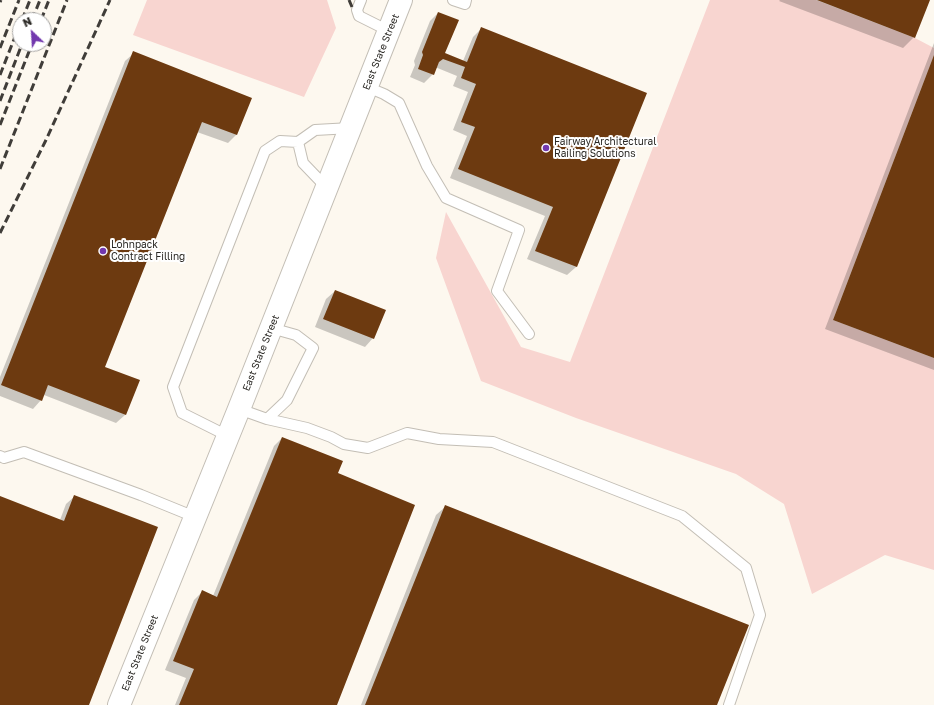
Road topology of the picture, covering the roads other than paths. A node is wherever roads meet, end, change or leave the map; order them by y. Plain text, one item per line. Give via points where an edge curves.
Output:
1 (360, 0) edge
2 (401, 0) edge
3 (452, 0) edge
4 (466, 0) edge
5 (389, 31) junction
6 (367, 87) junction
7 (350, 128) junction
8 (298, 142) junction
9 (327, 188) junction
10 (271, 328) junction
11 (529, 334) dead end
12 (239, 409) junction
13 (267, 419) junction
14 (228, 436) junction
15 (0, 456) edge
16 (195, 517) junction
17 (119, 705) edge
18 (730, 705) edge

1 - 5 lane via 357,10 359,16
2 - 5 street, East State Street
3 - 4 lane via 465,4
5 - 6 street, East State Street
6 - 7 street, East State Street
6 - 11 lane via 399,103 427,166 446,198 519,230 497,291
7 - 8 lane via 315,130
7 - 9 street, East State Street
8 - 9 lane via 303,163
8 - 14 lane via 280,141 265,151 174,387 182,413
9 - 10 street, East State Street
10 - 12 street, East State Street
10 - 13 lane via 296,335 313,348 287,400
12 - 13 lane
12 - 14 street, East State Street
13 - 18 lane via 307,428 344,444 368,448 406,433 439,439 493,442 682,516 746,568 760,615
14 - 16 street, East State Street
15 - 16 lane via 4,458 24,452
16 - 17 street, East State Street

